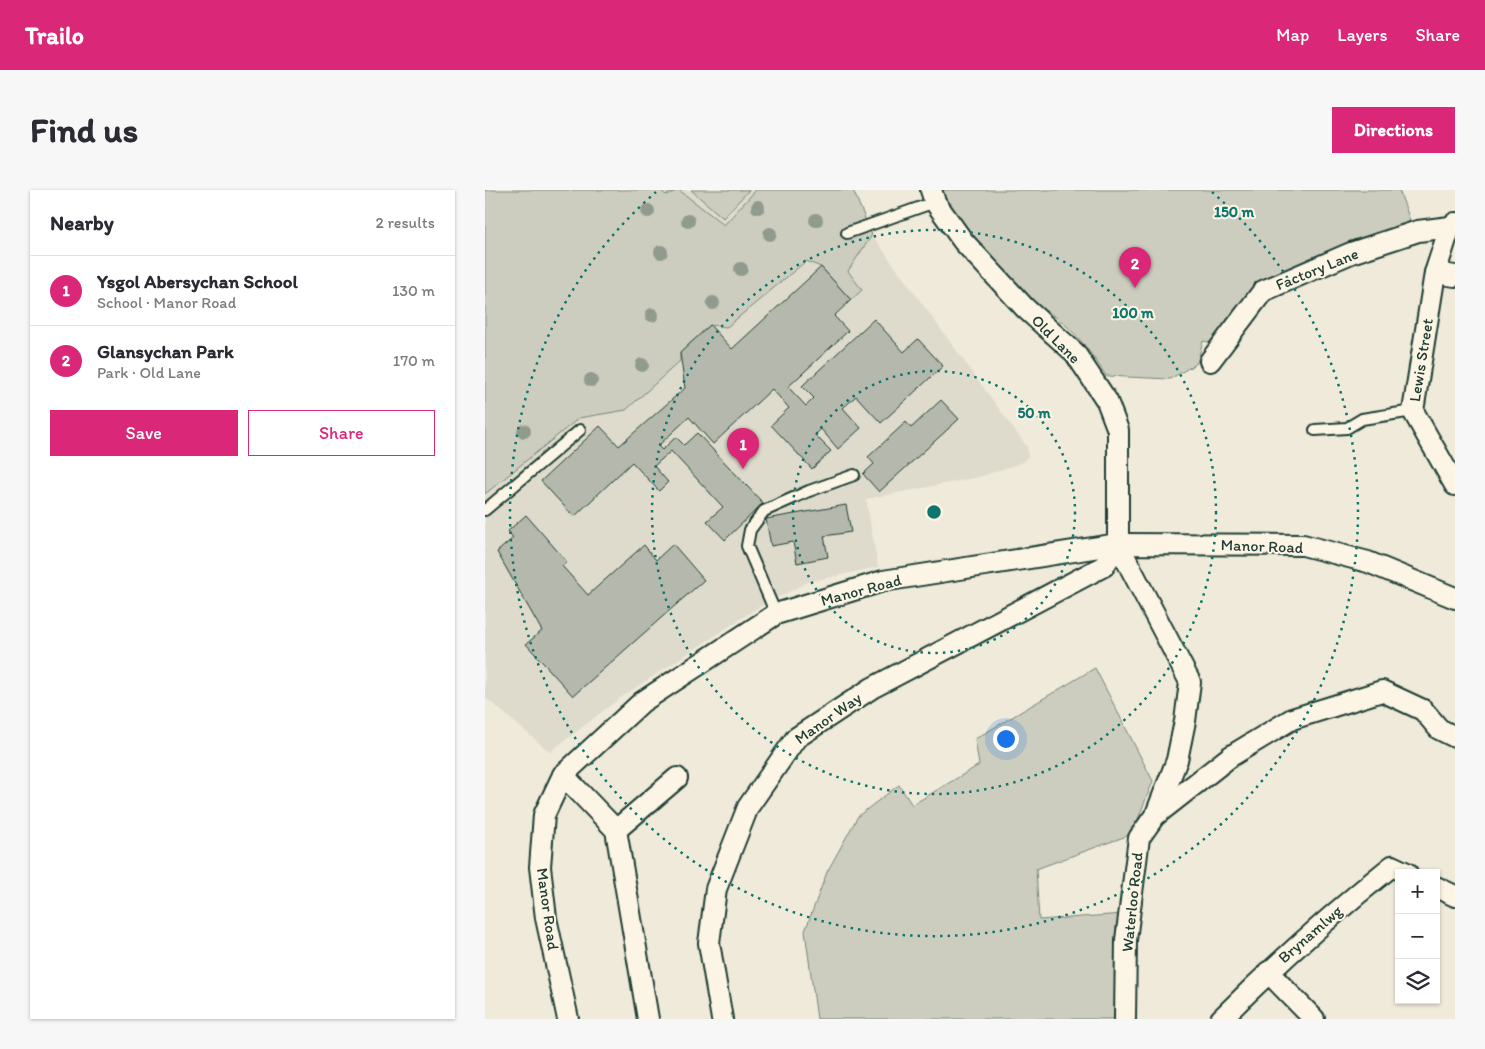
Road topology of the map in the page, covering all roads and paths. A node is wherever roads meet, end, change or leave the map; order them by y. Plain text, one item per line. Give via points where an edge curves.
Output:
1 (933, 196) edge
2 (1453, 225) edge
3 (847, 233) dead end
4 (1445, 275) edge
5 (1209, 361) dead end
6 (1413, 411) junction
7 (579, 430) dead end
8 (1315, 430) dead end
9 (854, 476) dead end
10 (1455, 485) edge
11 (485, 510) edge
12 (1118, 544) junction
13 (1455, 598) edge
14 (776, 614) junction
15 (1455, 737) edge
16 (563, 775) junction
17 (677, 778) dead end
18 (1156, 814) junction
19 (615, 830) junction
20 (1398, 869) edge
21 (1440, 889) edge
22 (1455, 896) edge
23 (1268, 972) junction
24 (568, 1019) edge
25 (648, 1019) edge
26 (722, 1019) edge
27 (1125, 1019) edge
28 (1221, 1019) edge
29 (1314, 1019) edge

1 - 3 lane
1 - 12 street, Old Lane via 963,241 1025,308 1075,353 1107,401 1118,430
2 - 4 street, Lewis Street
2 - 5 street, Factory Lane via 1418,231 1351,253 1263,291
4 - 6 street, Lewis Street
6 - 8 lane via 1362,419 1347,428
6 - 10 street, Lewis Street
7 - 11 lane
9 - 14 lane via 764,511 750,530 747,546
12 - 13 street, Manor Road via 1303,545 1368,562
12 - 14 street, Manor Road via 883,581
12 - 18 street, Waterloo Road via 1190,682 1177,760
12 - 26 street, Manor Way via 1104,566 872,688 796,738 748,807 716,889 709,943
14 - 16 street, Manor Road via 643,702
15 - 18 street via 1439,729 1423,710 1382,691 1292,718 1231,756
16 - 19 street
16 - 24 street, Manor Road via 544,815 540,867 546,918
17 - 19 street
18 - 27 street, Waterloo Road via 1139,838 1126,940
19 - 25 street
20 - 23 street, Brynamlwg via 1392,866 1327,918
21 - 22 street
23 - 28 street, Brynamlwg
23 - 29 street

